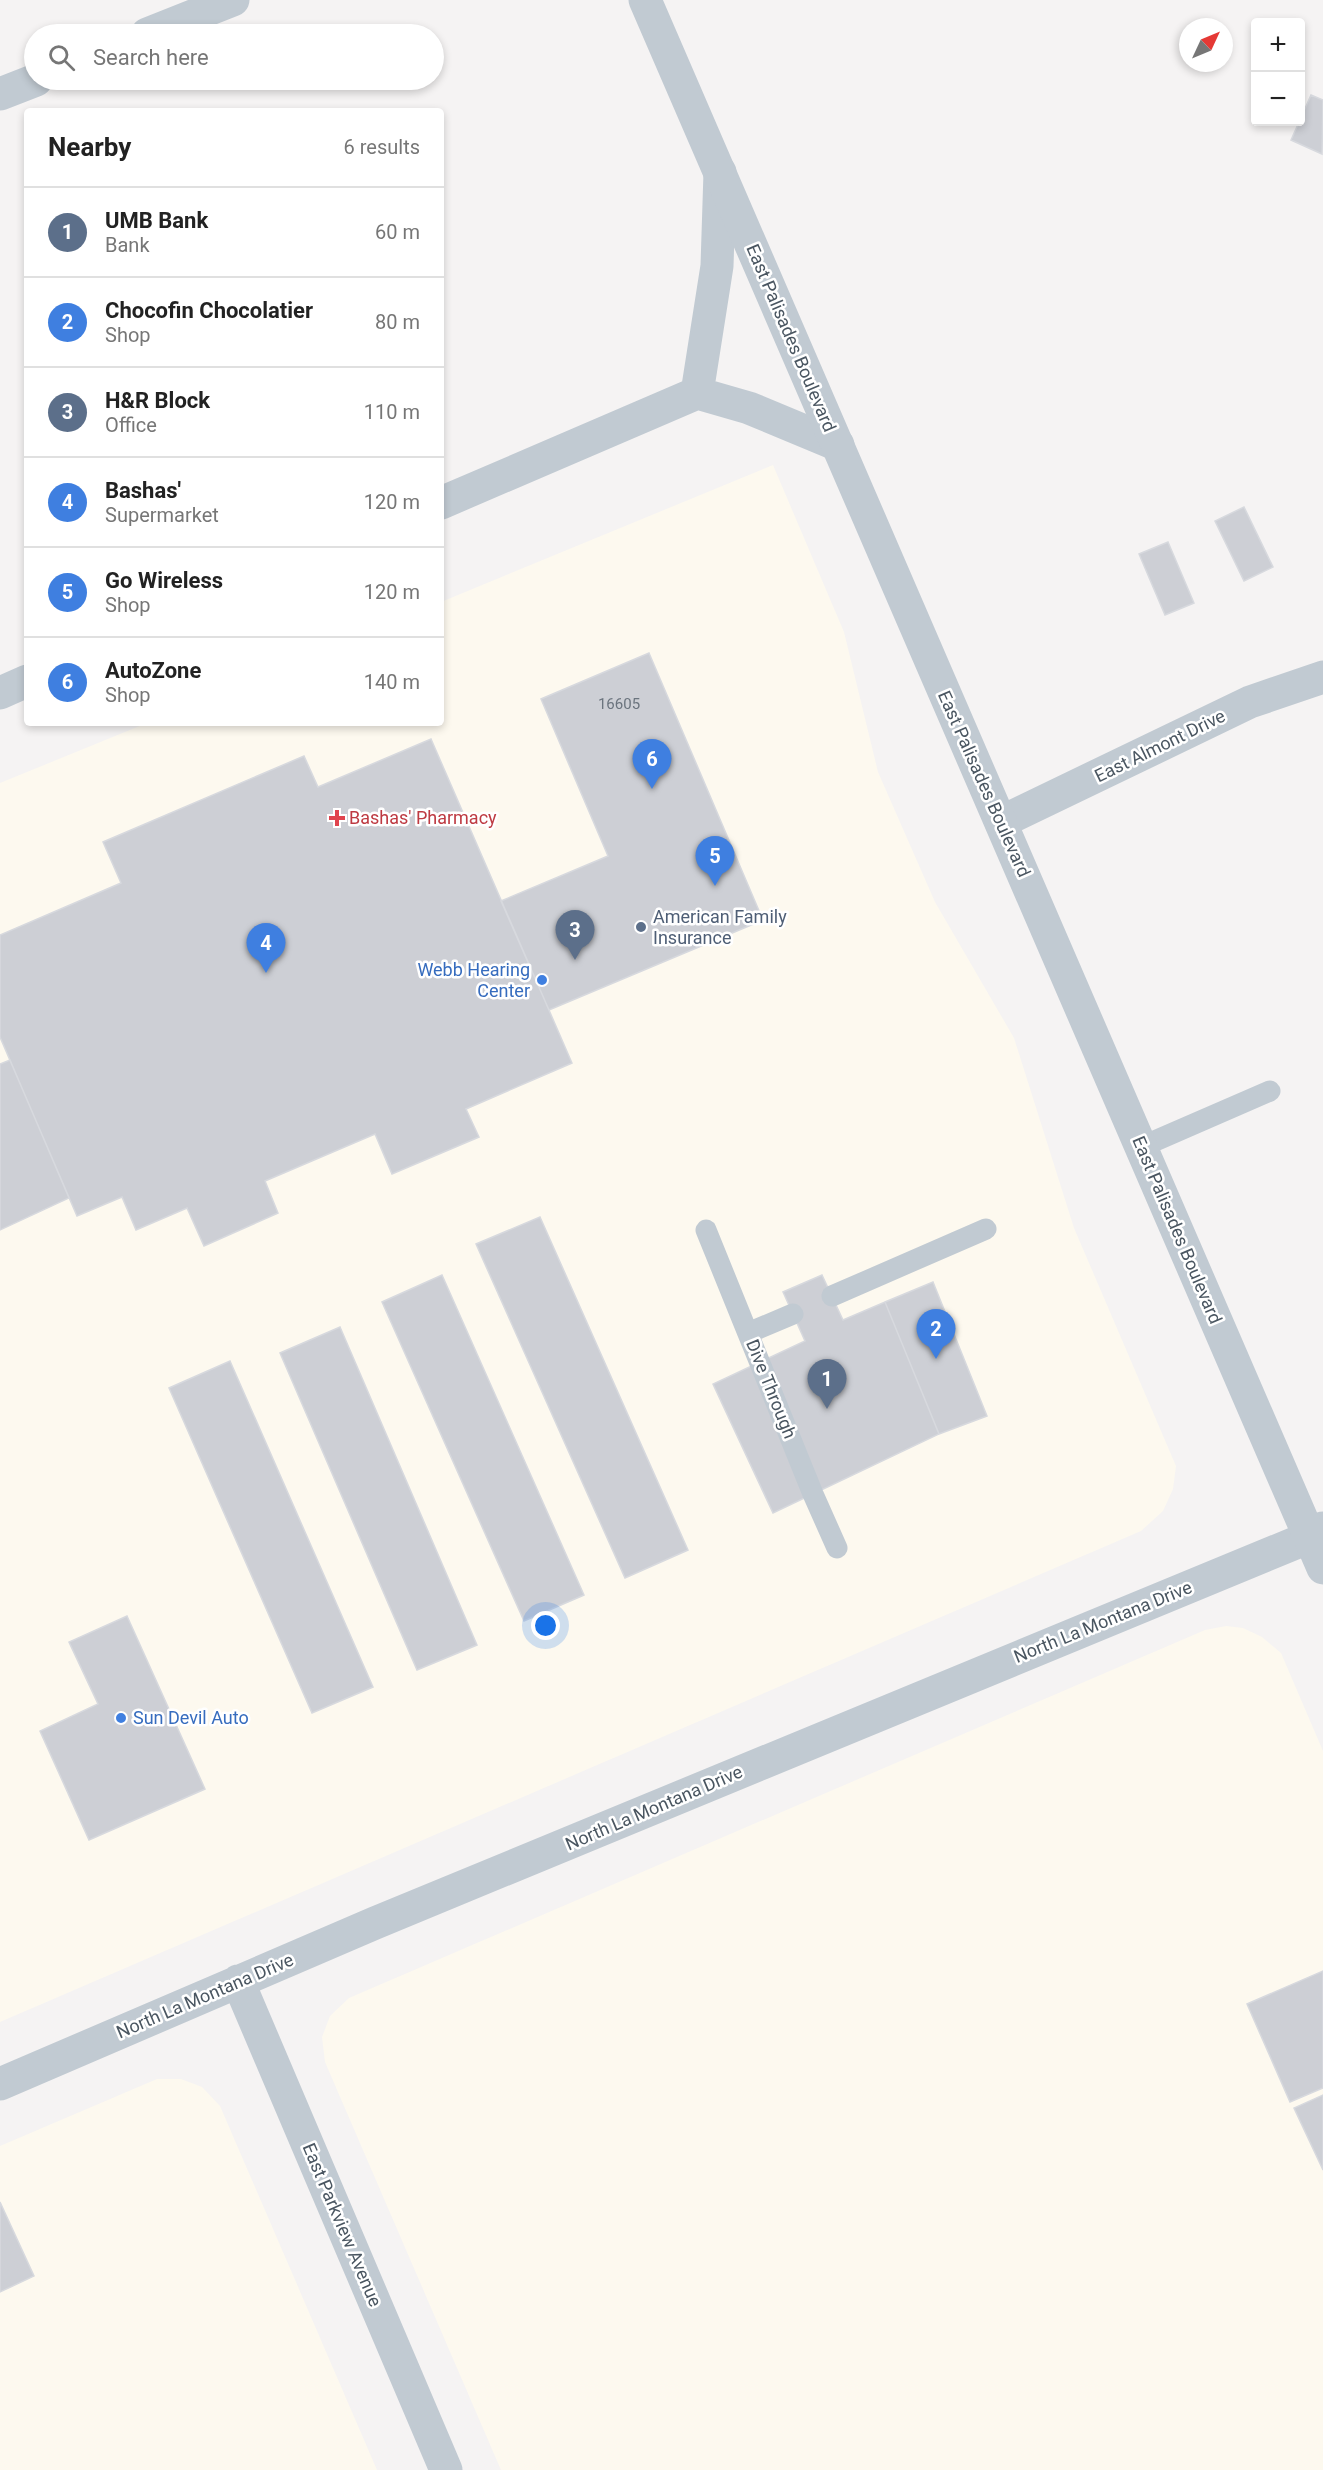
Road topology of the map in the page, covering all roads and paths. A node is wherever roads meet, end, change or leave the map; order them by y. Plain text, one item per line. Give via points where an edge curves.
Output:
1 (233, 0) edge
2 (645, 0) edge
3 (172, 24) edge
4 (24, 85) edge
5 (0, 94) edge
6 (720, 172) junction
7 (697, 393) junction
8 (838, 445) junction
9 (444, 502) edge
10 (1323, 677) edge
11 (24, 682) edge
12 (0, 693) edge
13 (1000, 822) junction
14 (1270, 1091) dead end
15 (1141, 1147) junction
16 (986, 1229) dead end
17 (706, 1230) dead end
18 (832, 1296) dead end
19 (793, 1314) dead end
20 (748, 1333) junction
21 (1316, 1533) edge
22 (837, 1548) dead end
23 (1323, 1568) edge
24 (238, 1981) junction
25 (0, 2084) edge
26 (447, 2470) edge

1 - 3 street
2 - 6 street, East Palisades Boulevard
4 - 5 street
6 - 7 street via 717,266
6 - 8 street, East Palisades Boulevard
7 - 8 street via 749,408
7 - 9 street
8 - 13 street, East Palisades Boulevard
10 - 13 street, East Almont Drive via 1250,702
11 - 12 street
13 - 15 street, East Palisades Boulevard
14 - 15 lane
15 - 21 street, East Palisades Boulevard
16 - 18 lane
17 - 20 lane, Dive Through
19 - 20 lane
20 - 22 lane, Dive Through
21 - 23 street, East Palisades Boulevard
21 - 24 street, North La Montana Drive
24 - 25 street, North La Montana Drive
24 - 26 street, East Parkview Avenue

